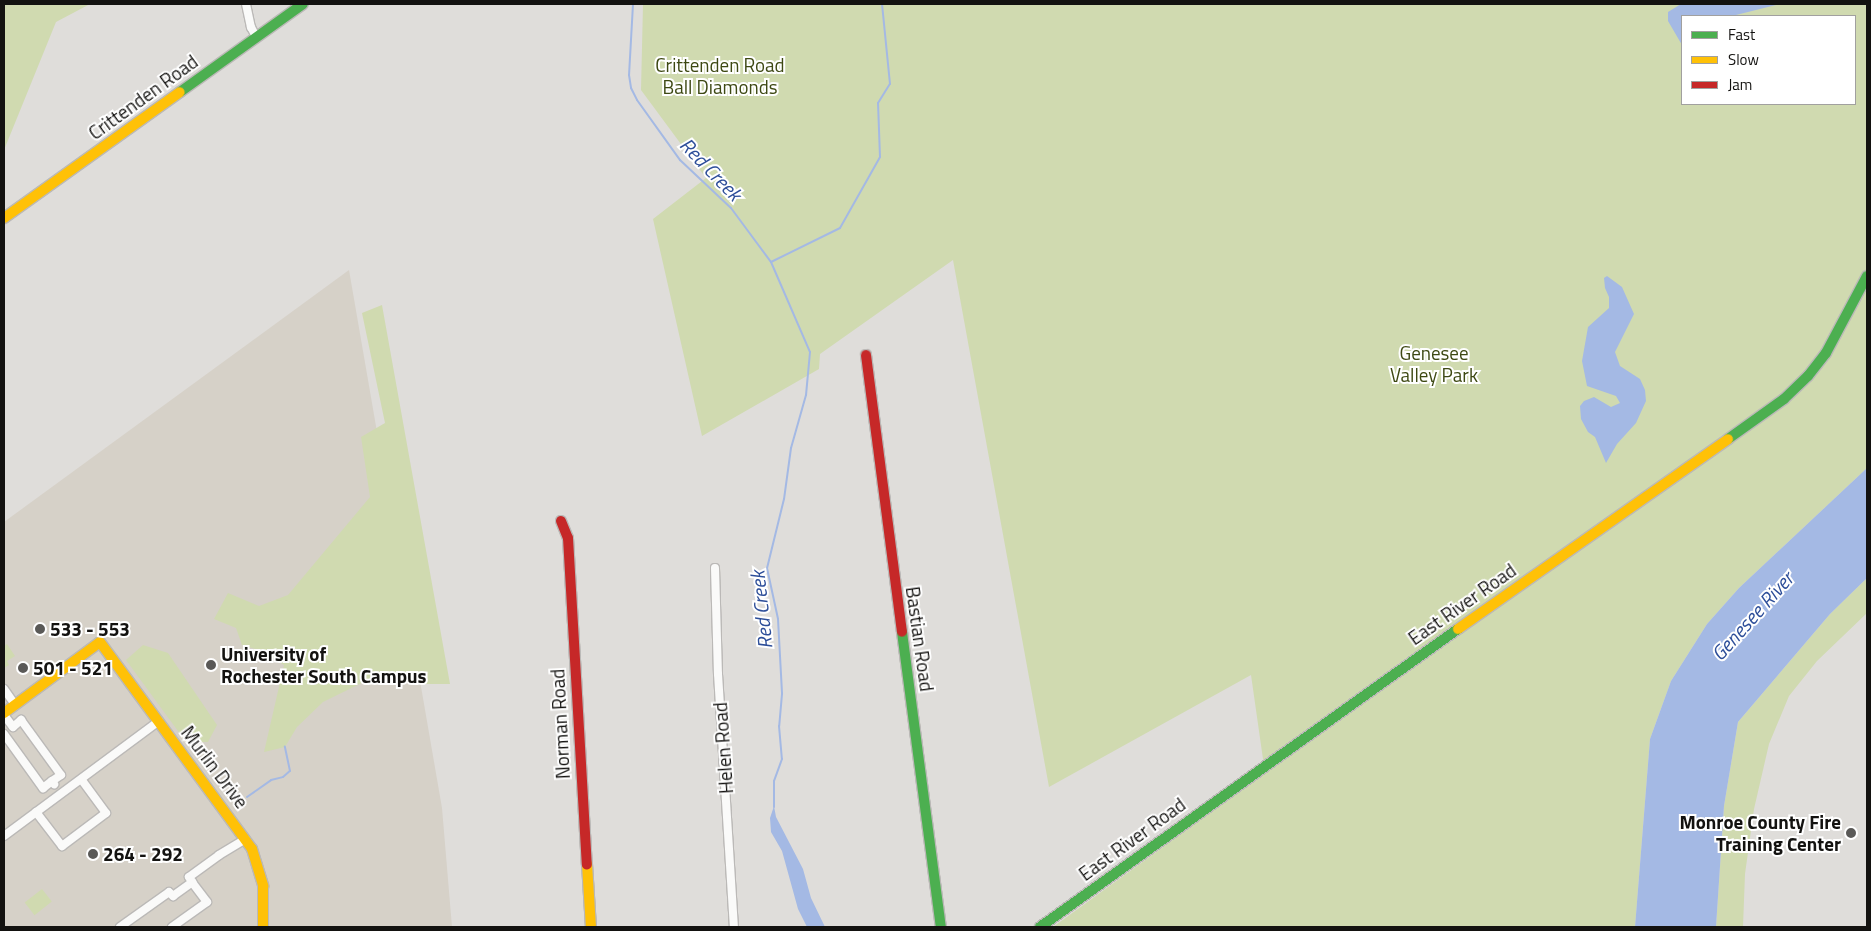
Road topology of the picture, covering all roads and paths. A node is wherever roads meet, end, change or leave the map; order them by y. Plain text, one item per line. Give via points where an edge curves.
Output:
1 (246, 4) edge
2 (303, 4) edge
3 (256, 37) junction
4 (4, 218) edge
5 (1867, 276) edge
6 (866, 355) dead end
7 (561, 521) dead end
8 (715, 568) dead end
9 (4, 689) edge
10 (15, 705) junction
11 (4, 714) edge
12 (159, 721) junction
13 (13, 726) junction
14 (4, 734) edge
15 (81, 779) junction
16 (36, 812) junction
17 (4, 836) edge
18 (246, 840) junction
19 (192, 882) junction
20 (120, 927) edge
21 (172, 927) edge
22 (263, 927) edge
23 (591, 927) edge
24 (734, 927) edge
25 (941, 927) edge
26 (1040, 927) edge

1 - 3 street
2 - 3 street, Crittenden Road
3 - 4 street, Crittenden Road
5 - 26 street, East River Road via 1826,353 1784,399
6 - 25 street, Bastian Road
7 - 23 street, Norman Road via 568,538
8 - 24 street, Helen Road
9 - 10 street
10 - 11 street
10 - 12 street, Murlin Drive via 100,642
11 - 13 street
12 - 15 street
12 - 18 street, Murlin Drive
13 - 14 street
13 - 14 street via 21,720 61,775 53,783 43,788
15 - 16 street
15 - 16 street via 106,813 62,846
16 - 17 street
18 - 19 street via 188,877
18 - 22 street, Murlin Drive via 260,871
19 - 20 street via 173,896 169,892
19 - 21 street via 207,902

